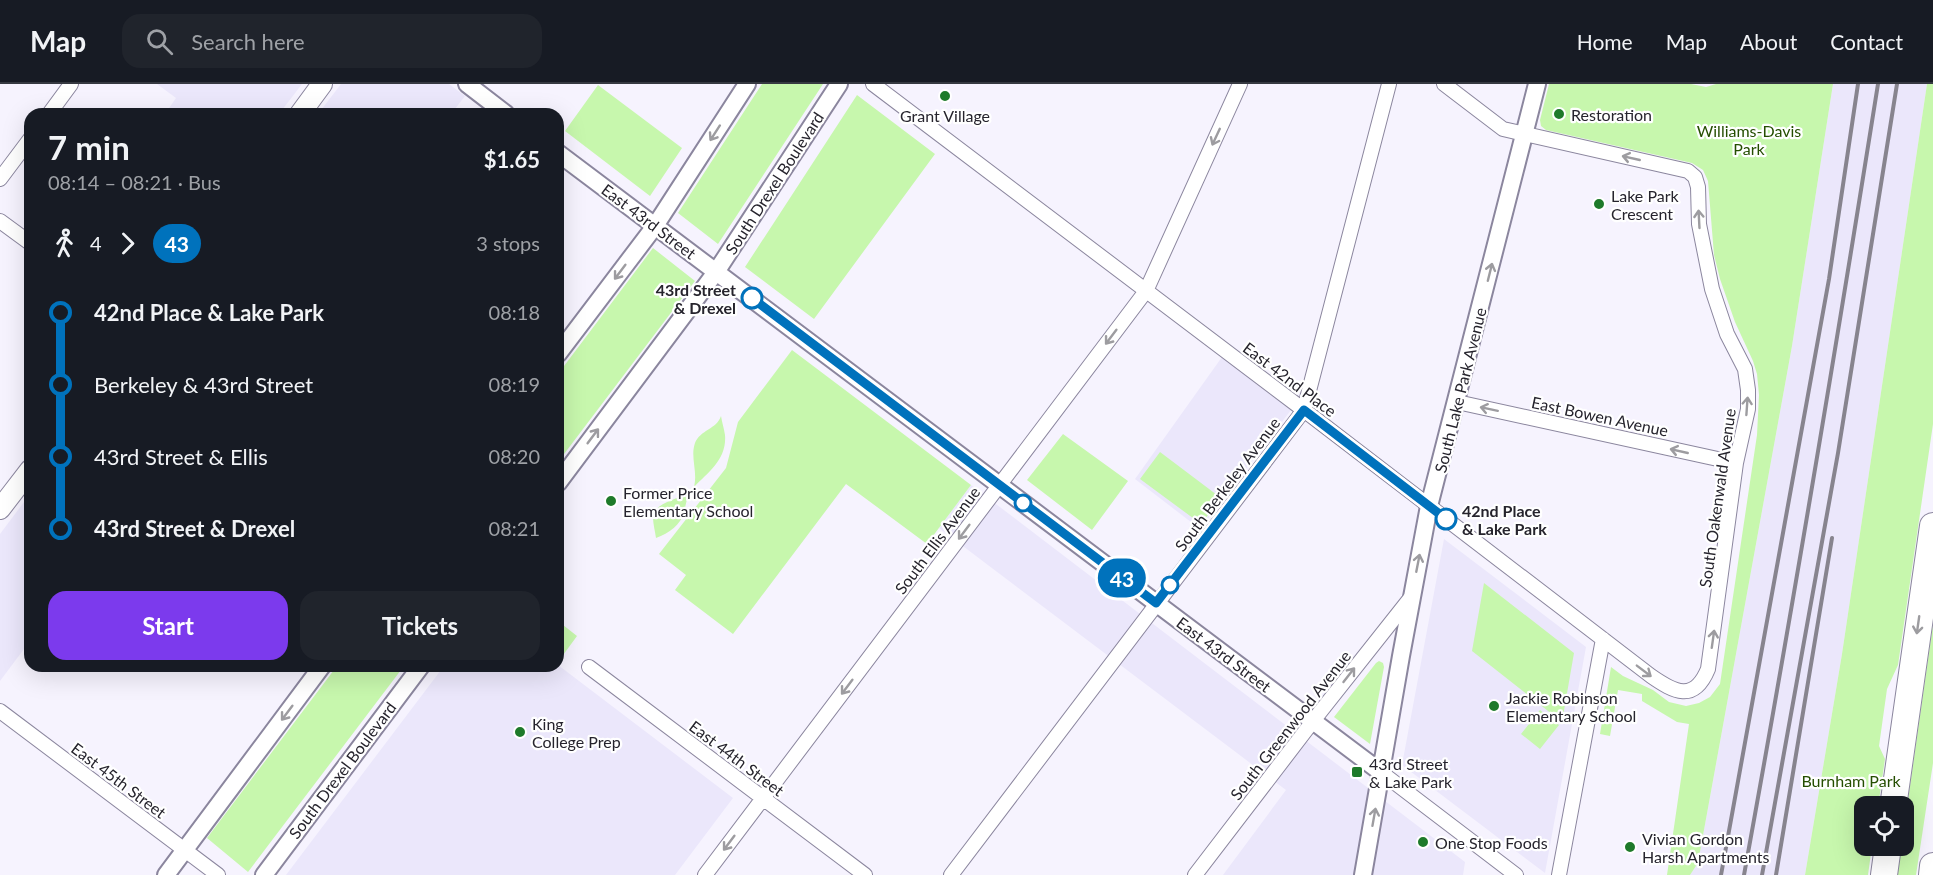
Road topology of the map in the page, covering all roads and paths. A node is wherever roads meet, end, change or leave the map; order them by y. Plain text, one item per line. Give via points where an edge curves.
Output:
1 (71, 84) edge
2 (322, 84) edge
3 (467, 84) edge
4 (747, 84) edge
5 (839, 84) edge
6 (873, 84) edge
7 (1240, 84) edge
8 (1389, 84) edge
9 (1444, 84) edge
10 (1537, 84) edge
11 (53, 108) edge
12 (304, 108) edge
13 (498, 108) edge
14 (1524, 134) junction
15 (24, 147) edge
16 (564, 158) edge
17 (0, 179) edge
18 (0, 221) edge
19 (655, 226) junction
20 (24, 239) edge
21 (716, 272) junction
22 (1146, 291) junction
23 (564, 346) edge
24 (1457, 402) junction
25 (1304, 410) junction
26 (1736, 463) junction
27 (564, 475) edge
28 (24, 478) edge
29 (999, 485) junction
30 (1429, 506) junction
31 (0, 509) edge
32 (1933, 526) edge
33 (1412, 596) junction
34 (1156, 603) junction
35 (1603, 639) junction
36 (589, 667) dead end
37 (318, 672) edge
38 (416, 672) edge
39 (1690, 689) joint
40 (0, 711) edge
41 (1313, 721) junction
42 (1382, 773) junction
43 (1895, 796) edge
44 (763, 798) junction
45 (185, 850) junction
46 (1887, 856) edge
47 (1933, 866) edge
48 (166, 875) edge
49 (218, 875) edge
50 (264, 875) edge
51 (705, 875) edge
52 (865, 875) edge
53 (951, 875) edge
54 (1195, 875) edge
55 (1363, 875) edge
56 (1516, 875) edge
57 (1559, 875) edge
58 (1884, 875) edge
59 (1932, 875) edge

1 - 11 street
2 - 12 main road
3 - 13 street
4 -> 19 street
5 - 21 street, South Drexel Boulevard
6 - 22 street, East 42nd Place
7 -> 22 street, South Ellis Avenue
8 - 25 street, South Berkeley Avenue
9 - 14 street via 1503,129
10 - 14 street, South Lake Park Avenue
24 -> 14 street, South Lake Park Avenue
26 -> 14 street, South Oakenwald Avenue via 1748,410 1748,390 1744,369 1712,289 1699,224 1695,177 1688,171
15 - 17 street
16 - 19 street, East 43rd Street
18 - 20 street
19 - 21 street, East 43rd Street
19 -> 23 street
27 -> 21 street, South Drexel Boulevard
21 - 29 street, East 43rd Street
22 - 25 street, East 42nd Place
22 -> 29 street, South Ellis Avenue
26 -> 24 street, East Bowen Avenue
24 - 30 street, South Lake Park Avenue
25 - 30 street, East 42nd Place
25 - 34 street, South Berkeley Avenue
39 -> 26 street, South Oakenwald Avenue via 1704,679 1710,663
28 - 31 main road
29 - 34 street, East 43rd Street
29 -> 44 street, South Ellis Avenue
33 -> 30 street, South Lake Park Avenue
30 - 35 street, East 42nd Place
32 -> 43 highway
41 -> 33 street, South Greenwood Avenue
33 - 42 street, South Lake Park Avenue
34 - 41 street, East 43rd Street
34 - 53 street, South Berkeley Avenue
35 -> 39 street, East 42nd Place via 1668,687 1685,692
35 - 57 street
36 - 44 street, East 44th Street
37 -> 45 street
38 - 50 street, South Drexel Boulevard
40 - 45 street, East 45th Street
41 - 42 street, East 43rd Street
41 - 54 street, South Greenwood Avenue
55 -> 42 street, South Lake Park Avenue
42 - 56 street, East 43rd Street
44 -> 51 street, South Ellis Avenue
44 - 52 street, East 44th Street
45 - 48 street
45 - 49 street, East 45th Street
46 - 58 highway
47 - 59 highway

